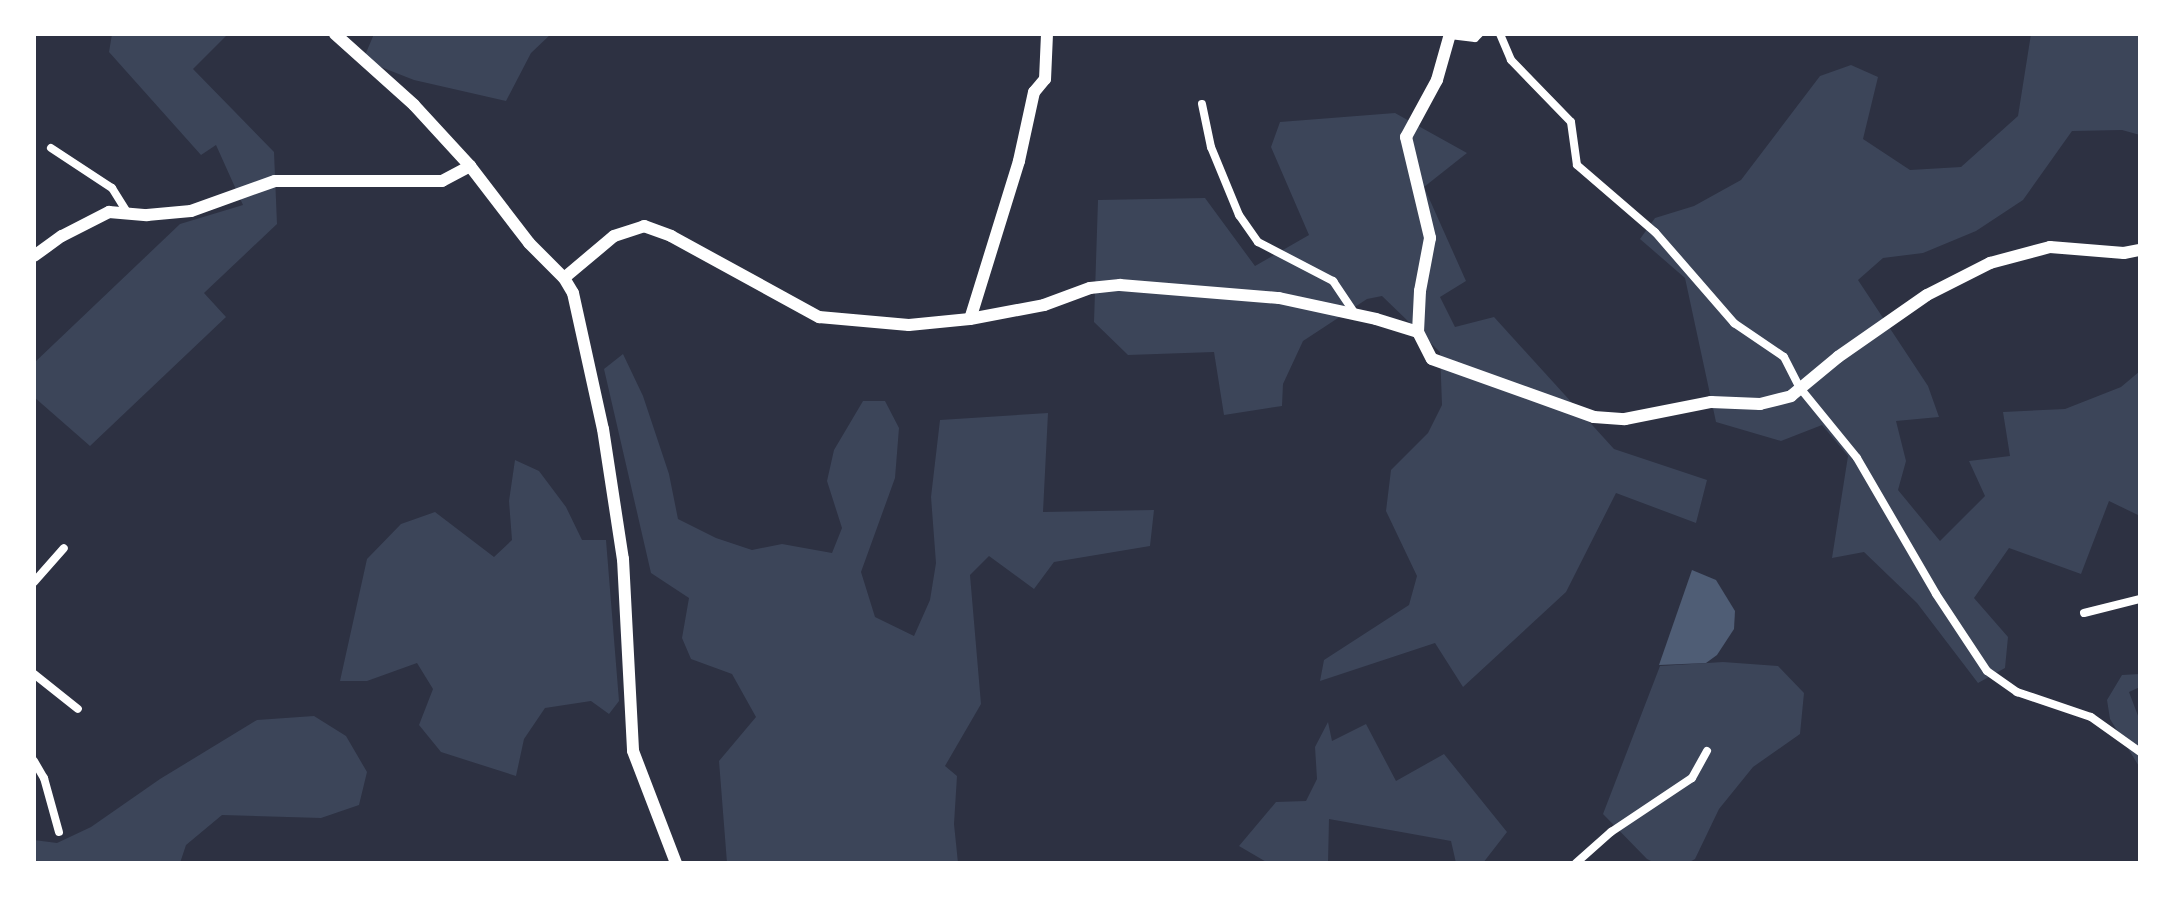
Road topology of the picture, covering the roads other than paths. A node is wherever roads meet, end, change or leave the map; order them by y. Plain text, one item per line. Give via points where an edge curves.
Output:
1 (335, 34) edge
2 (1047, 34) edge
3 (1479, 34) edge
4 (1500, 34) edge
5 (1450, 35) edge
6 (1202, 104) dead end
7 (51, 148) dead end
8 (470, 166) junction
9 (128, 214) junction
10 (2140, 250) edge
11 (34, 256) edge
12 (564, 278) junction
13 (1355, 315) junction
14 (970, 319) junction
15 (1418, 332) junction
16 (1795, 392) junction
17 (64, 548) dead end
18 (34, 582) edge
19 (2140, 599) edge
20 (2084, 613) dead end
21 (34, 674) edge
22 (78, 709) dead end
23 (1707, 751) dead end
24 (2140, 752) edge
25 (34, 761) edge
26 (59, 832) dead end
27 (676, 863) edge
28 (1576, 863) edge

1 - 8 street via 414,105
2 - 14 street via 1045,79 1034,92 1019,161
3 - 5 street
4 - 16 street via 1511,60 1571,122 1577,165 1655,232 1734,323 1784,357
5 - 15 street via 1437,80 1406,137 1430,238
6 - 13 street via 1211,147 1239,215 1258,242 1333,281
7 - 9 street via 112,188
8 - 9 street via 442,181 275,181 191,211
8 - 12 street via 529,243
9 - 11 street via 109,212
10 - 16 street via 2050,247 1990,263 1927,295
12 - 14 street via 614,236 644,226 819,317 909,325
12 - 27 street via 573,293 603,429 623,559 633,751
13 - 14 street via 1279,298 1120,285
13 - 15 street
15 - 16 street via 1432,359 1594,417 1625,419 1711,402 1760,404
16 - 24 street via 1857,458 1987,671 2017,692 2091,717
17 - 18 street
19 - 20 street
21 - 22 street
23 - 28 street via 1692,778 1611,832
25 - 26 street

